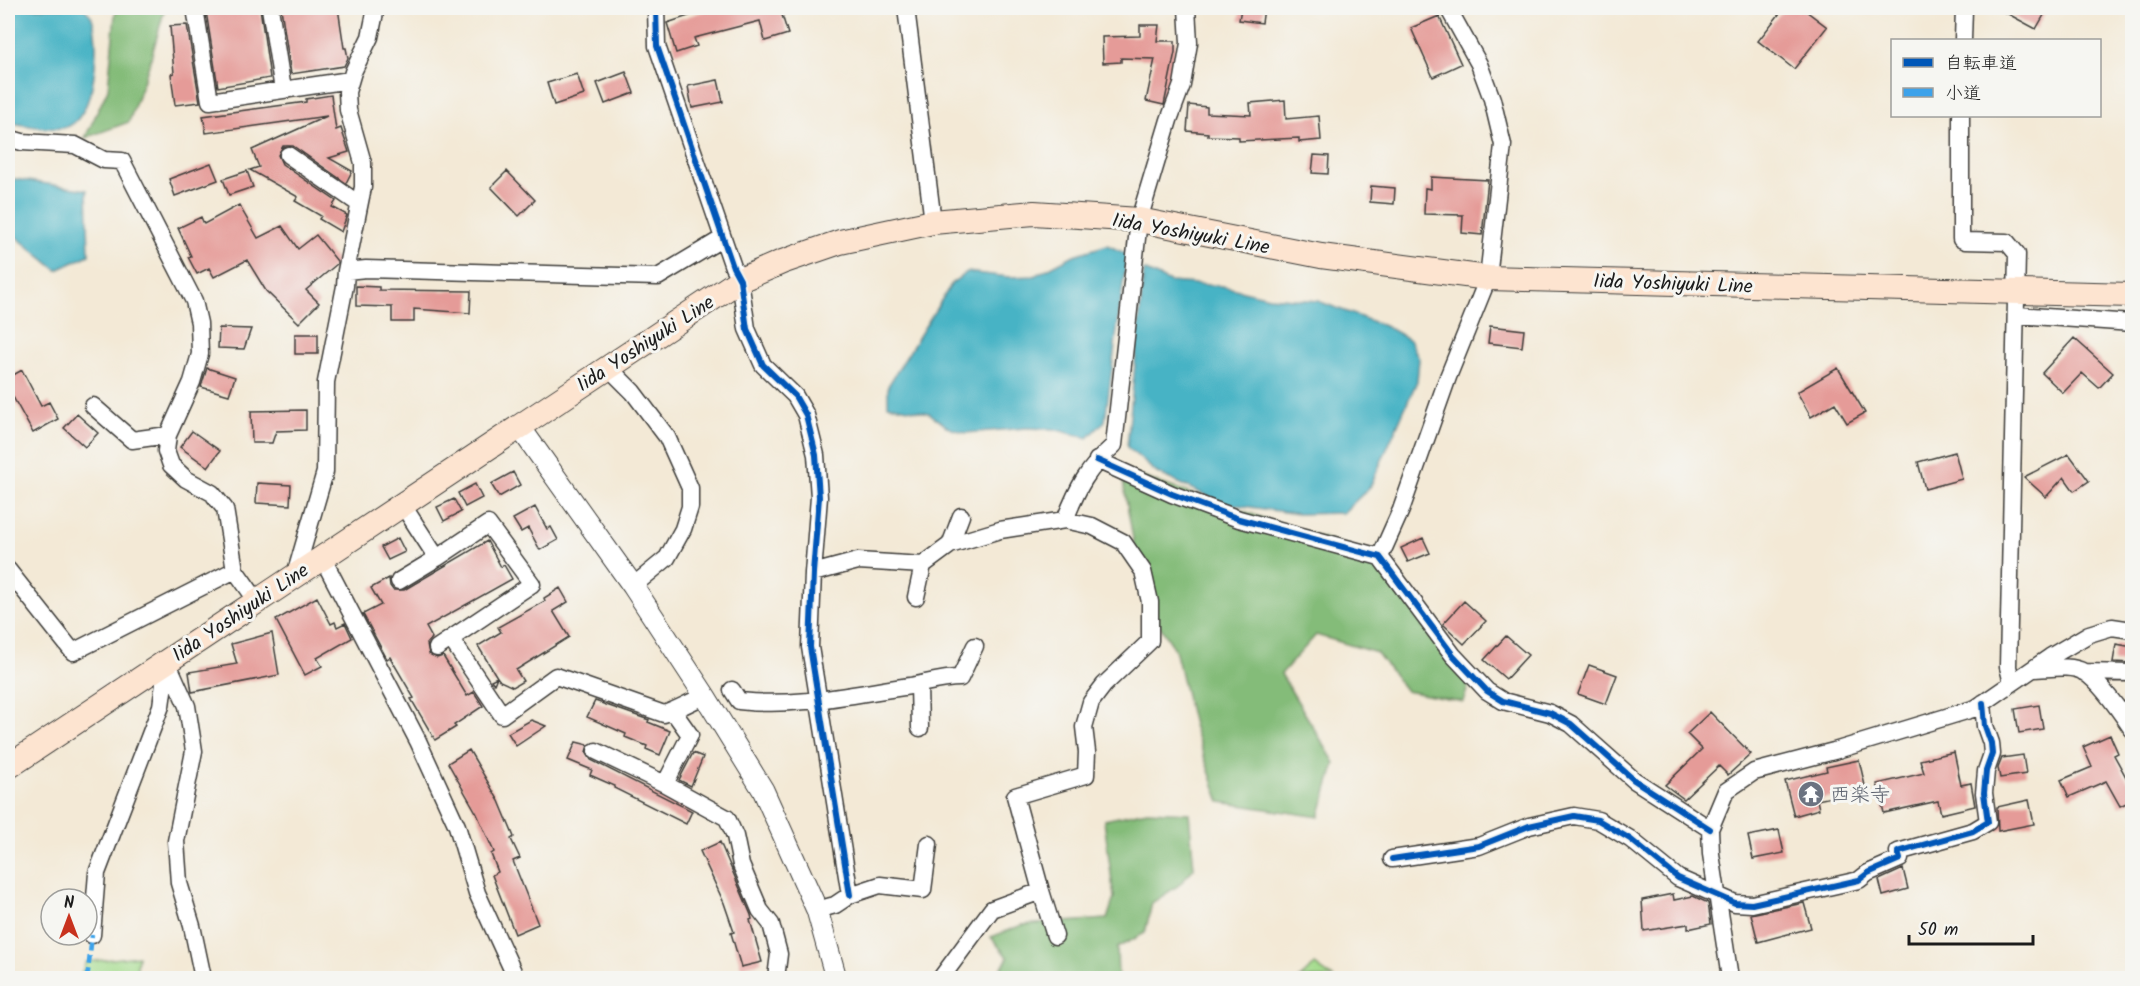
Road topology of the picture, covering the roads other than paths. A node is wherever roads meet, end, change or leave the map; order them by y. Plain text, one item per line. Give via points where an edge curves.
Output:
1 (195, 8) edge
2 (270, 8) edge
3 (376, 8) edge
4 (657, 8) edge
5 (906, 8) edge
6 (1187, 8) edge
7 (1448, 8) edge
8 (1964, 8) edge
9 (1963, 39) edge
10 (350, 80) junction
11 (283, 90) junction
12 (1961, 117) edge
13 (8, 138) edge
14 (288, 155) dead end
15 (359, 204) junction
16 (1139, 220) junction
17 (933, 222) junction
18 (723, 238) junction
19 (346, 271) junction
20 (1488, 278) junction
21 (740, 280) junction
22 (2133, 295) edge
23 (2017, 304) junction
24 (2133, 323) edge
25 (608, 367) junction
26 (93, 406) dead end
27 (519, 426) junction
28 (168, 435) junction
29 (1097, 460) junction
30 (402, 504) junction
31 (961, 516) dead end
32 (1065, 520) junction
33 (950, 545) junction
34 (322, 557) junction
35 (1380, 557) junction
36 (437, 558) junction
37 (923, 565) junction
38 (8, 570) edge
39 (235, 570) junction
40 (813, 573) junction
41 (295, 575) junction
42 (399, 581) dead end
43 (633, 586) junction
44 (916, 597) dead end
45 (257, 601) junction
46 (2133, 630) edge
47 (975, 646) dead end
48 (167, 661) junction
49 (2032, 670) junction
50 (2083, 672) junction
51 (2133, 673) edge
52 (2012, 683) junction
53 (919, 684) junction
54 (732, 690) dead end
55 (705, 696) junction
56 (819, 699) junction
57 (1983, 703) junction
58 (673, 711) junction
59 (920, 728) dead end
60 (2133, 729) edge
61 (596, 751) dead end
62 (8, 767) edge
63 (665, 784) junction
64 (1710, 829) junction
65 (929, 844) dead end
66 (1392, 859) dead end
67 (96, 887) edge
68 (1041, 891) junction
69 (850, 895) junction
70 (1719, 897) junction
71 (817, 910) junction
72 (1055, 936) dead end
73 (203, 978) edge
74 (516, 978) edge
75 (776, 978) edge
76 (836, 978) edge
77 (941, 978) edge
78 (1730, 978) edge

1 - 11 street via 210,101
2 - 11 street
3 - 10 street via 370,37
4 - 18 street via 657,46
5 - 17 street
6 - 16 street via 1189,42 1182,86
7 - 20 street via 1479,64 1503,145
8 - 9 street
10 - 11 street
10 - 15 street via 348,110 363,163
12 - 23 street via 1961,239 2007,242 2012,246 2017,254
13 - 28 street via 75,145 104,160 122,161 140,192 194,301 199,323 200,354
14 - 15 street
15 - 19 street
16 - 17 main road, Iida Yoshiyuki Line via 1035,213
16 - 20 main road, Iida Yoshiyuki Line via 1322,256
16 - 29 street via 1114,445
17 - 21 main road, Iida Yoshiyuki Line via 840,242
18 - 19 street via 658,277
18 - 21 street
19 - 41 street via 326,382 325,472
20 - 23 main road, Iida Yoshiyuki Line
20 - 35 street
21 - 25 main road, Iida Yoshiyuki Line
21 - 40 street via 747,329 763,365 795,396 806,415 816,455 819,498
22 - 23 main road, Iida Yoshiyuki Line
23 - 24 street
23 - 52 street via 2008,667
25 - 27 main road, Iida Yoshiyuki Line
25 - 43 street via 633,392 667,437 690,488 690,507 667,558
26 - 28 street via 132,440
27 - 30 main road, Iida Yoshiyuki Line
27 - 43 street
28 - 39 street via 166,451 171,465 186,479 212,493 225,508
29 - 32 street via 1080,485
29 - 35 street via 1239,519
30 - 34 main road, Iida Yoshiyuki Line
30 - 36 street
31 - 33 street
32 - 33 street via 1000,530
32 - 68 street via 1092,526 1123,542 1143,571 1150,641 1091,702 1084,727 1086,775 1015,796
33 - 37 street
34 - 41 main road, Iida Yoshiyuki Line
34 - 74 street via 418,741 452,815 477,893
35 - 64 street via 1453,655 1487,691 1503,701 1550,713 1571,724 1634,780
36 - 42 street
36 - 58 street via 488,524 532,584 444,644 502,715 556,676 664,714
37 - 40 street via 858,561
37 - 44 street
38 - 39 street via 73,652
39 - 45 street
40 - 56 street via 810,647
41 - 45 main road, Iida Yoshiyuki Line
43 - 55 street
45 - 48 main road, Iida Yoshiyuki Line
46 - 49 street via 2112,627 2089,633
47 - 53 street via 960,678
48 - 62 main road, Iida Yoshiyuki Line
48 - 67 street via 161,706 97,873
48 - 73 street via 187,706 194,751 176,841 179,883
49 - 50 street via 2063,668
49 - 52 street
50 - 51 street
50 - 60 street
52 - 57 street
53 - 56 street
53 - 59 street
54 - 56 street via 739,701
55 - 58 street
55 - 71 street via 763,789
56 - 69 street
57 - 64 street via 1834,751 1754,771 1726,791
57 - 70 street via 1992,754 1984,793 1988,822 1973,831 1898,852 1899,859 1859,880 1752,904
58 - 63 street via 690,735
61 - 63 street
63 - 75 street via 727,818 741,865 760,910 771,924 779,954
64 - 70 street
65 - 69 street via 923,890 880,885
66 - 70 street via 1479,846 1529,826 1574,816 1598,820 1630,839 1678,878
68 - 72 street
68 - 77 street via 992,909
69 - 71 street
70 - 78 street
71 - 76 street

